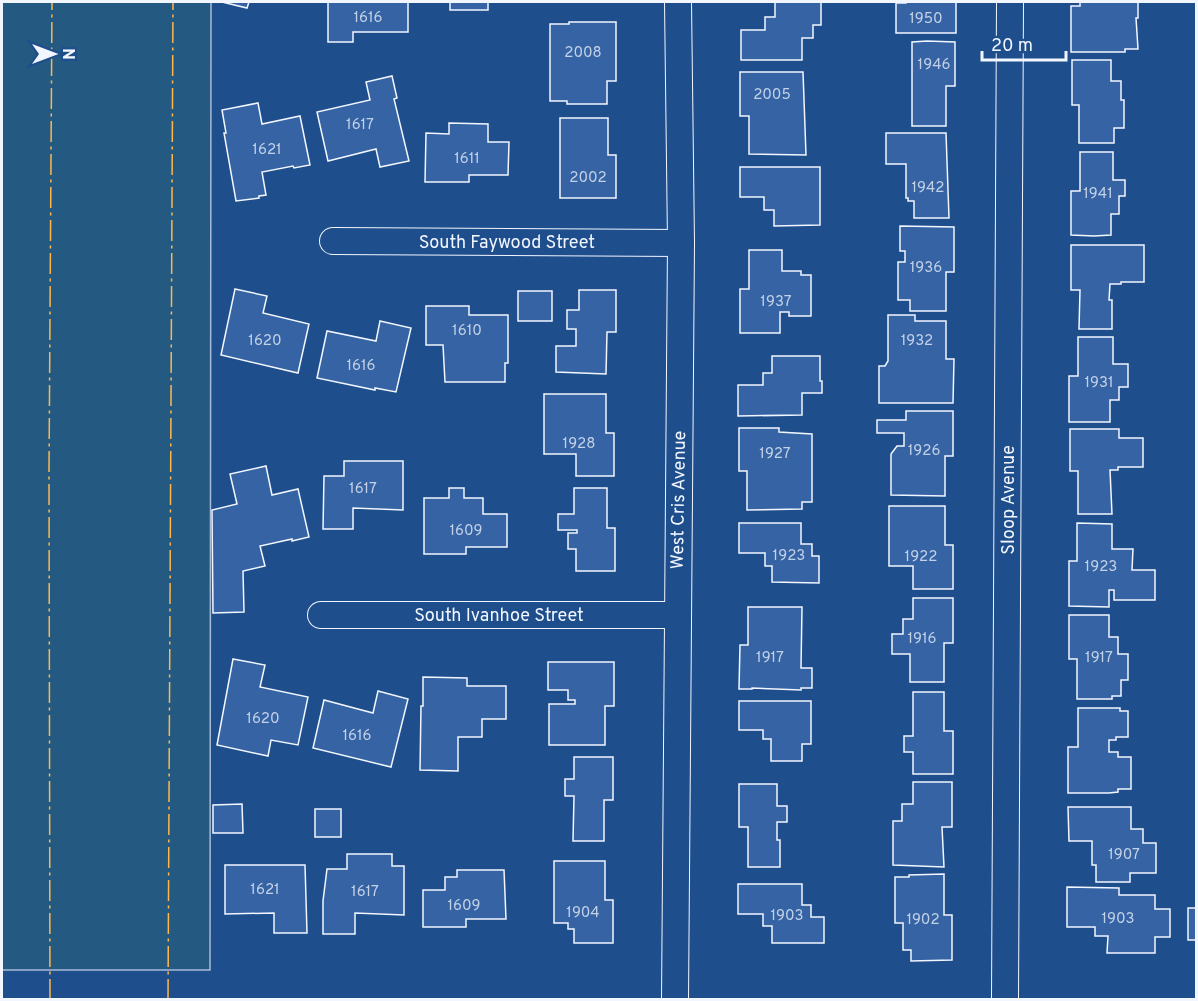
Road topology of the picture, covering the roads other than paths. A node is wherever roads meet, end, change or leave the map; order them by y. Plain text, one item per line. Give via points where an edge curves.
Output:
1 (678, 2) edge
2 (1010, 2) edge
3 (333, 241) dead end
4 (681, 243) junction
5 (321, 615) dead end
6 (677, 615) junction
7 (675, 999) edge
8 (1005, 999) edge

1 - 4 street, West Cris Avenue
2 - 8 street, Sloop Avenue
3 - 4 street, South Faywood Street
4 - 6 street, West Cris Avenue
5 - 6 street, South Ivanhoe Street
6 - 7 street, West Cris Avenue

